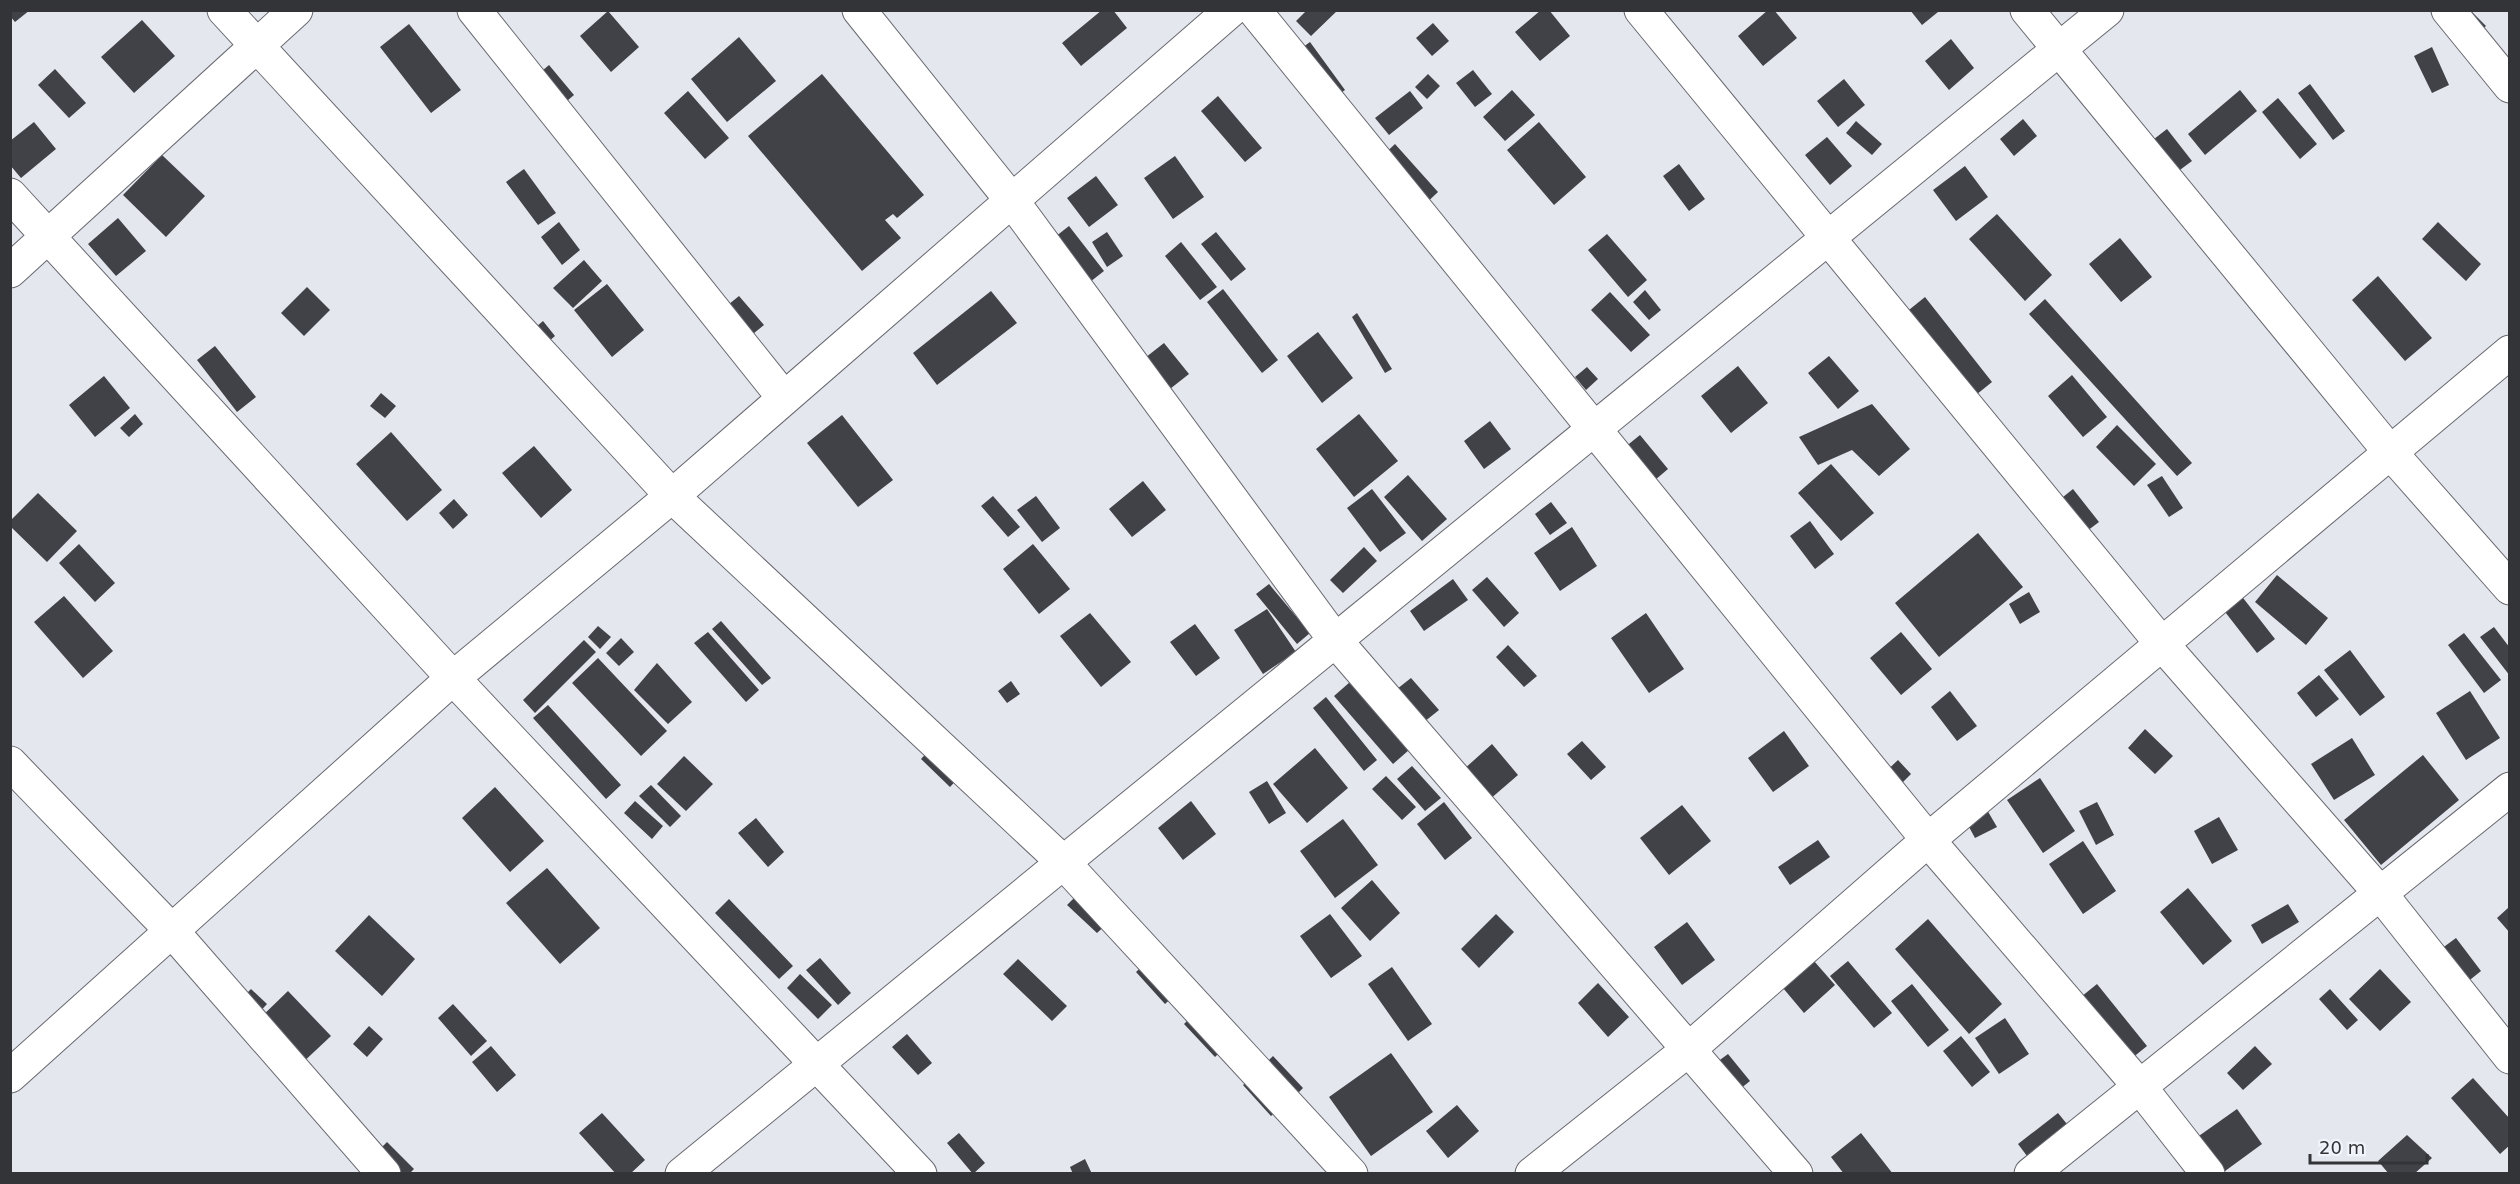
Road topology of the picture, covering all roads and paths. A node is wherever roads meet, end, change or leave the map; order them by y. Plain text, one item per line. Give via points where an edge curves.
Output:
1 (224, 10) edge
2 (296, 10) edge
3 (474, 10) edge
4 (859, 10) edge
5 (1231, 10) edge
6 (1254, 10) edge
7 (1641, 10) edge
8 (2027, 10) edge
9 (2107, 10) edge
10 (2448, 10) edge
11 (255, 45) junction
12 (2059, 50) junction
13 (2510, 86) edge
14 (10, 195) edge
15 (1012, 202) junction
16 (48, 238) junction
17 (1829, 238) junction
18 (10, 271) edge
19 (2510, 352) edge
20 (783, 398) junction
21 (1595, 429) junction
22 (2390, 452) junction
23 (672, 496) junction
24 (2510, 588) edge
25 (1335, 640) junction
26 (2162, 644) junction
27 (453, 678) junction
28 (10, 763) edge
29 (2510, 789) edge
30 (1928, 840) junction
31 (1062, 861) junction
32 (2380, 893) junction
33 (172, 931) junction
34 (1688, 1050) junction
35 (2510, 1057) edge
36 (817, 1064) junction
37 (10, 1076) edge
38 (2140, 1087) junction
39 (384, 1173) edge
40 (682, 1173) edge
41 (920, 1173) edge
42 (1351, 1173) edge
43 (1532, 1173) edge
44 (1796, 1173) edge
45 (2031, 1173) edge
46 (2208, 1173) edge

1 - 11 street
2 - 11 street
3 - 20 street
4 - 15 street
5 - 15 street
6 - 21 street
7 - 17 street
8 - 12 street
9 - 12 street
10 - 13 street
11 - 16 street
11 - 23 street
12 - 17 street
12 - 22 street
14 - 16 street
15 - 20 street
15 - 25 street
16 - 18 street
16 - 27 street
17 - 21 street
17 - 26 street
19 - 22 street
20 - 23 street
21 - 25 street
21 - 30 street
22 - 24 street
22 - 26 street
23 - 27 street
23 - 31 street
25 - 31 street
25 - 34 street
26 - 30 street
26 - 32 street
27 - 33 street
27 - 36 street
28 - 33 street
29 - 32 street
30 - 34 street
30 - 38 street
31 - 36 street
31 - 42 street
32 - 35 street
32 - 38 street
33 - 37 street
33 - 39 street
34 - 43 street
34 - 44 street
36 - 40 street
36 - 41 street
38 - 45 street
38 - 46 street

